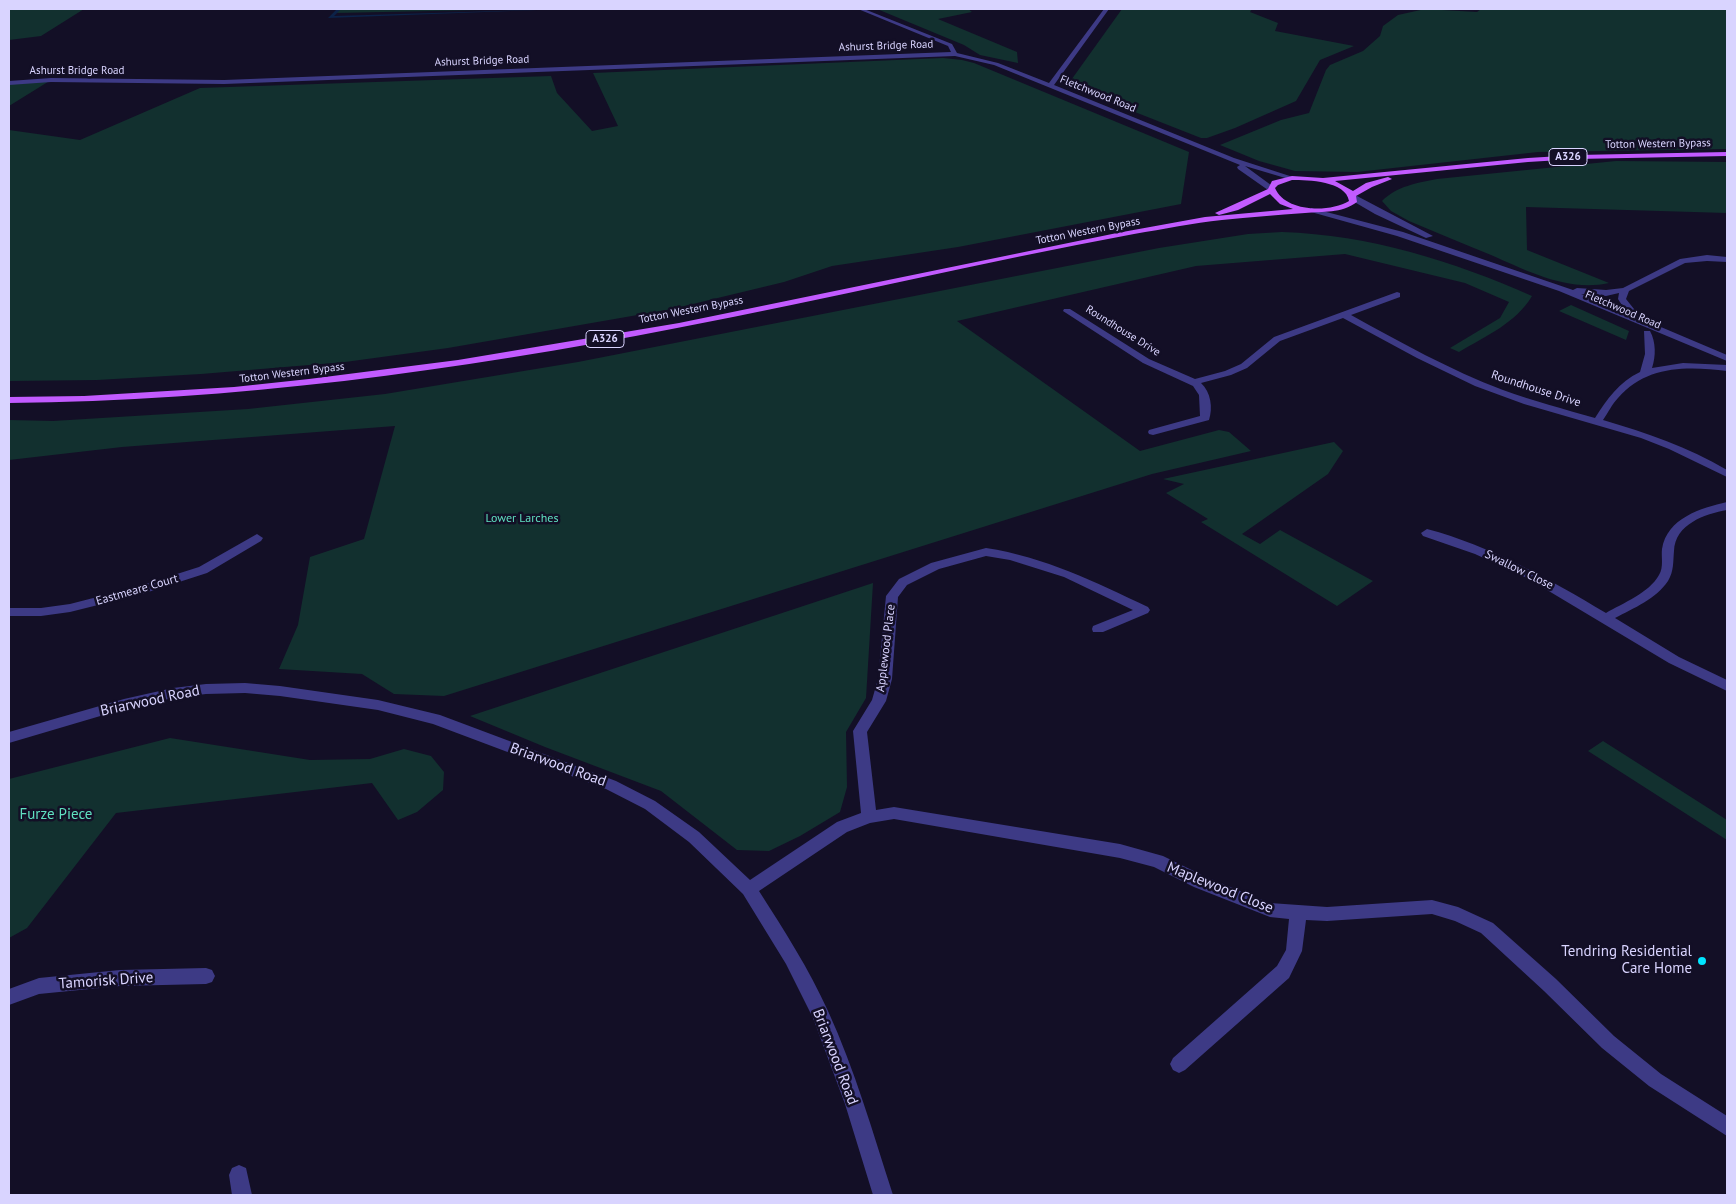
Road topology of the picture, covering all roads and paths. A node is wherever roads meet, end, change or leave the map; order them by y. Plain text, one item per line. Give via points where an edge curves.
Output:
1 (860, 9) edge
2 (1107, 9) edge
3 (955, 54) junction
4 (9, 83) edge
5 (1050, 86) junction
6 (1727, 154) edge
7 (1231, 160) junction
8 (1410, 172) junction
9 (1292, 178) junction
10 (1321, 180) junction
11 (1271, 189) junction
12 (1353, 196) junction
13 (1311, 210) junction
14 (1193, 221) junction
15 (1467, 255) junction
16 (1727, 259) edge
17 (1511, 272) junction
18 (1562, 289) junction
19 (1625, 290) junction
20 (1397, 295) dead end
21 (1067, 311) dead end
22 (1343, 314) junction
23 (1646, 328) junction
24 (1727, 358) edge
25 (1727, 367) edge
26 (1644, 374) junction
27 (1194, 382) junction
28 (9, 400) edge
29 (1597, 422) junction
30 (1153, 432) dead end
31 (1727, 474) edge
32 (1727, 506) edge
33 (1427, 533) dead end
34 (257, 538) dead end
35 (9, 612) edge
36 (1606, 618) junction
37 (1098, 629) dead end
38 (1727, 686) edge
39 (9, 738) edge
40 (869, 817) junction
41 (749, 889) junction
42 (1298, 914) junction
43 (206, 976) dead end
44 (9, 997) edge
45 (1179, 1064) dead end
46 (1727, 1127) edge
47 (239, 1175) dead end
48 (242, 1195) edge
49 (883, 1195) edge

1 - 3 street via 950,45
2 - 5 street
3 - 4 street, Ashurst Bridge Road via 224,82 51,80
3 - 5 street, Fletchwood Road via 996,64
5 - 7 street, Fletchwood Road
6 - 8 main road, Totton Western Bypass / A326 via 1557,158
7 - 9 street, Fletchwood Road
7 - 11 street, Fletchwood Road
8 - 10 main road, Totton Western Bypass / A326
8 - 12 main road, Totton Western Bypass / A326 via 1369,186
9 - 10 main road
9 - 11 main road, Totton Western Bypass via 1275,183
10 - 12 main road via 1337,184
11 - 13 main road via 1282,202
11 - 14 main road, Totton Western Bypass / A326 via 1235,208
12 - 13 main road, Totton Western Bypass via 1350,206
12 - 15 street, Fletchwood Road via 1378,212
13 - 14 main road, Totton Western Bypass / A326
13 - 15 street, Fletchwood Road
14 - 28 main road, Totton Western Bypass / A326 via 608,338 431,368 241,390
15 - 17 street, Fletchwood Road
16 - 19 street via 1683,261
17 - 18 street, Fletchwood Road
17 - 23 street, Fletchwood Road via 1540,288
18 - 19 street via 1595,293
18 - 23 street, Fletchwood Road
19 - 23 street via 1622,299 1625,305
20 - 22 street
21 - 27 street, Roundhouse Drive via 1145,360
22 - 27 street via 1277,339 1237,369
22 - 29 street, Roundhouse Drive via 1468,378
23 - 24 street, Fletchwood Road
23 - 25 street, Fletchwood Road
23 - 26 street via 1651,347 1650,361
25 - 26 street via 1683,364
26 - 29 street via 1618,391
27 - 30 street via 1203,392 1205,418
29 - 31 street, Roundhouse Drive via 1658,441
32 - 36 street via 1707,511 1682,524 1670,542 1666,574 1661,582
33 - 36 street, Swallow Close via 1498,559
34 - 35 street, Eastmeare Court via 203,570 138,591 70,608
36 - 38 street, Swallow Close via 1674,660
37 - 40 street, Applewood Place via 1144,610 1068,574 1011,556 986,552 935,566 903,582 892,596 880,701 860,731
39 - 41 street, Briarwood Road via 124,704 206,689 280,690 378,704 435,720 611,785 650,805 694,837
40 - 41 street via 842,827
40 - 42 street, Maplewood Close via 894,813 1120,851 1157,862 1270,910
41 - 49 street, Briarwood Road via 792,958 821,1015
42 - 45 street via 1294,951 1283,972
42 - 46 street, Maplewood Close via 1432,906 1487,928 1608,1042 1655,1080
43 - 44 street, Tamorisk Drive via 120,978 39,986
47 - 48 street

